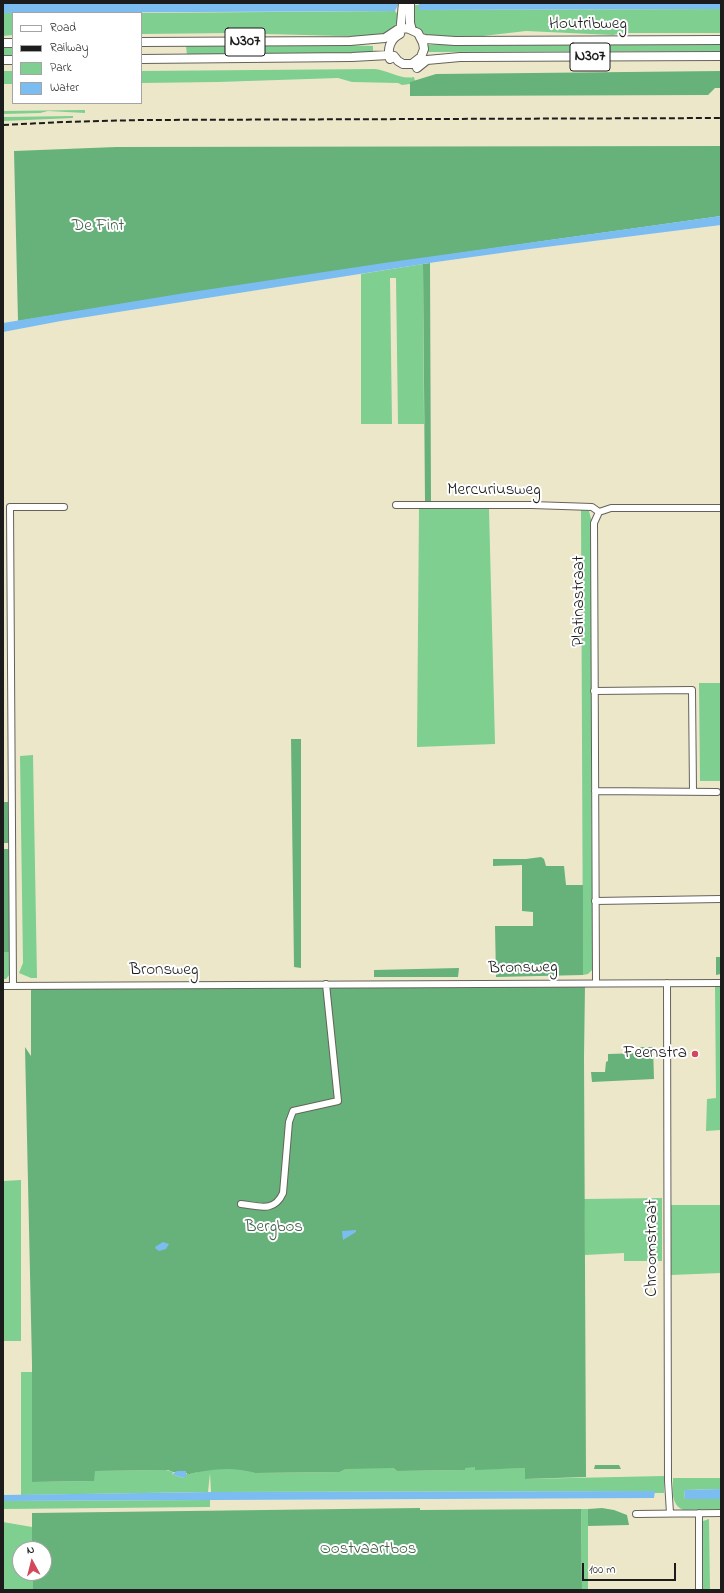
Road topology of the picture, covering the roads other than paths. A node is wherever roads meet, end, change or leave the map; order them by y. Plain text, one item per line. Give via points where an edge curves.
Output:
1 (403, 3) edge
2 (410, 3) edge
3 (412, 30) junction
4 (400, 31) junction
5 (391, 38) junction
6 (422, 40) junction
7 (721, 40) edge
8 (142, 42) edge
9 (721, 56) edge
10 (390, 58) junction
11 (142, 59) edge
12 (421, 61) junction
13 (396, 505) dead end
14 (10, 507) junction
15 (64, 507) dead end
16 (3, 508) edge
17 (721, 508) edge
18 (599, 512) junction
19 (594, 691) junction
20 (595, 791) junction
21 (693, 792) junction
22 (717, 792) dead end
23 (721, 899) edge
24 (595, 900) junction
25 (596, 982) junction
26 (666, 983) junction
27 (721, 983) edge
28 (326, 984) junction
29 (3, 986) edge
30 (13, 986) junction
31 (241, 1204) dead end
32 (670, 1513) junction
33 (699, 1513) junction
34 (721, 1513) edge
35 (636, 1514) dead end
36 (699, 1590) edge

1 - 4 main road
2 - 3 main road
3 - 4 main road
3 - 6 main road via 418,33
4 - 5 main road, N307
4 - 6 main road, N307 via 414,36 419,43
5 - 8 main road, N307 via 374,44 350,41
5 - 10 main road
6 - 7 main road, Houtribweg / N307
6 - 12 main road via 424,49
9 - 12 main road, Houtribweg / N307 via 460,57
10 - 11 main road, N307
10 - 12 main road, N307 via 397,67 405,70 413,70
13 - 18 street, Mercuriusweg via 592,507
14 - 15 street
14 - 16 street
14 - 30 street
17 - 18 street via 611,508
18 - 19 street, Platinastraat via 594,523
19 - 20 street, Platinastraat
19 - 21 street via 692,690
20 - 21 street
20 - 24 street, Platinastraat
21 - 22 street
23 - 24 street
24 - 25 street, Platinastraat
25 - 26 street, Bronsweg
25 - 28 street, Bronsweg
26 - 27 street, Bronsweg
26 - 32 street, Chroomstraat
28 - 30 street, Bronsweg
28 - 31 street via 338,1101 294,1111 289,1122 283,1193 279,1201 269,1207
29 - 30 street, Bronsweg
32 - 33 street
32 - 35 street
33 - 34 street
33 - 36 street

